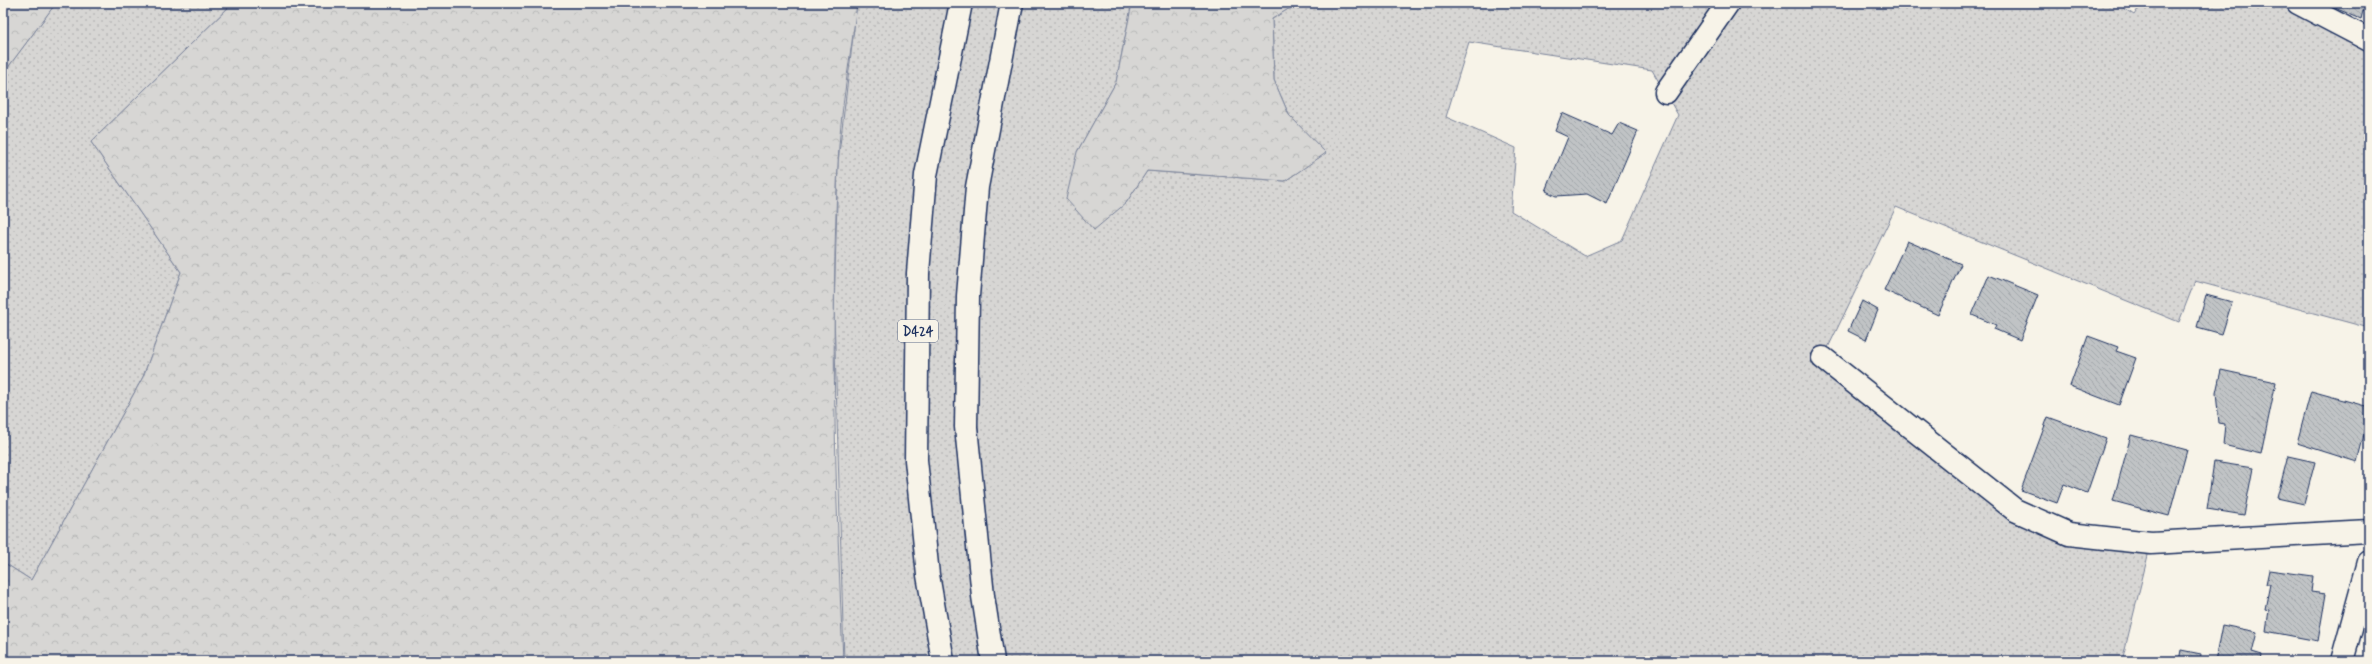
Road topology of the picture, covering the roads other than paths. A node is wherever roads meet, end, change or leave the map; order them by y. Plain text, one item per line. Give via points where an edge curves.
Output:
1 (961, 3) edge
2 (1012, 3) edge
3 (1728, 3) edge
4 (2298, 3) edge
5 (2369, 40) edge
6 (1666, 92) dead end
7 (1823, 358) dead end
8 (2369, 531) edge
9 (2369, 562) edge
10 (943, 661) edge
11 (994, 661) edge
12 (2342, 661) edge

1 - 10 main road, D424 via 926,175 918,273 916,460 928,575
2 - 11 main road via 977,187 968,296 966,427 983,596
3 - 6 main road
4 - 5 main road
7 - 8 main road via 2015,510 2069,534 2151,543
9 - 12 main road

